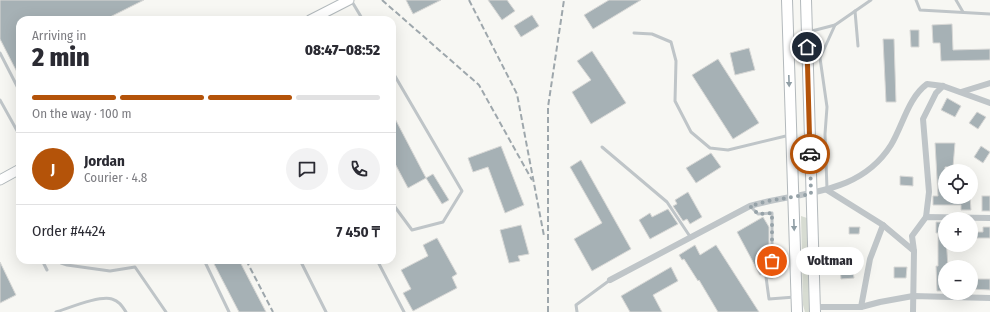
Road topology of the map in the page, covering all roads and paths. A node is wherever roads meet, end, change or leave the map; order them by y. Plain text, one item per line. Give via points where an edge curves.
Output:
1 (350, 0) edge
2 (788, 0) edge
3 (806, 0) edge
4 (871, 0) edge
5 (916, 0) edge
6 (956, 0) edge
7 (855, 11) junction
8 (963, 12) junction
9 (990, 14) edge
10 (318, 16) edge
11 (360, 16) edge
12 (835, 25) junction
13 (806, 32) junction
14 (634, 33) dead end
15 (858, 46) dead end
16 (0, 53) edge
17 (396, 77) edge
18 (990, 83) edge
19 (16, 84) edge
20 (943, 86) junction
21 (960, 92) junction
22 (0, 100) edge
23 (990, 103) edge
24 (16, 129) edge
25 (791, 135) junction
26 (602, 147) dead end
27 (16, 171) edge
28 (0, 180) edge
29 (827, 190) junction
30 (811, 194) junction
31 (792, 197) junction
32 (750, 206) junction
33 (396, 208) edge
34 (926, 217) junction
35 (990, 218) edge
36 (883, 225) junction
37 (691, 238) junction
38 (914, 251) junction
39 (44, 264) edge
40 (64, 264) edge
41 (206, 264) edge
42 (302, 264) edge
43 (379, 264) edge
44 (47, 270) dead end
45 (610, 280) joint
46 (797, 296) junction
47 (913, 296) junction
48 (990, 298) edge
49 (71, 308) junction
50 (815, 309) edge
51 (861, 309) edge
52 (840, 310) edge
53 (56, 312) edge
54 (73, 312) edge
55 (126, 312) edge
56 (166, 312) edge
57 (229, 312) edge
58 (326, 312) edge
59 (404, 312) edge
60 (577, 312) edge
61 (797, 312) edge
62 (913, 312) edge

1 - 10 street
1 - 11 lane
2 -> 25 main road
3 - 13 main road
4 - 7 lane
5 - 8 lane via 920,10
6 - 8 lane
7 - 12 lane
7 - 15 lane
8 - 9 lane
12 - 13 lane
12 - 29 lane via 820,58 827,107
13 - 30 main road
14 - 25 lane via 652,34 671,42 676,61 675,101 691,132 710,148 728,150
16 - 19 lane
17 - 33 lane via 462,191 443,222 412,230
18 - 21 street
20 - 21 street
20 - 29 street via 928,84 919,90 891,145 869,170
20 - 34 street via 936,93 923,119 929,192
21 - 23 street
22 - 24 lane
25 - 31 main road
26 - 37 lane via 667,202
27 - 28 street
29 - 30 street
29 - 36 street
30 - 31 street
30 - 50 main road
31 - 32 street
31 -> 46 main road
32 - 37 street
32 - 46 lane via 758,214 772,213 772,276 766,276 769,299
34 - 35 street
34 - 38 street via 912,236
36 - 38 street
36 - 51 street via 870,259
37 - 45 street
38 - 47 street
39 - 44 lane
40 - 56 lane via 110,271 135,266
41 - 57 lane
42 - 58 lane
43 - 59 lane
45 - 60 lane via 576,305
46 - 61 main road
47 - 48 street
47 - 51 street
47 - 62 street
49 - 53 lane
49 - 54 lane
49 - 55 lane via 102,299 112,299
50 - 52 street
51 - 52 street

